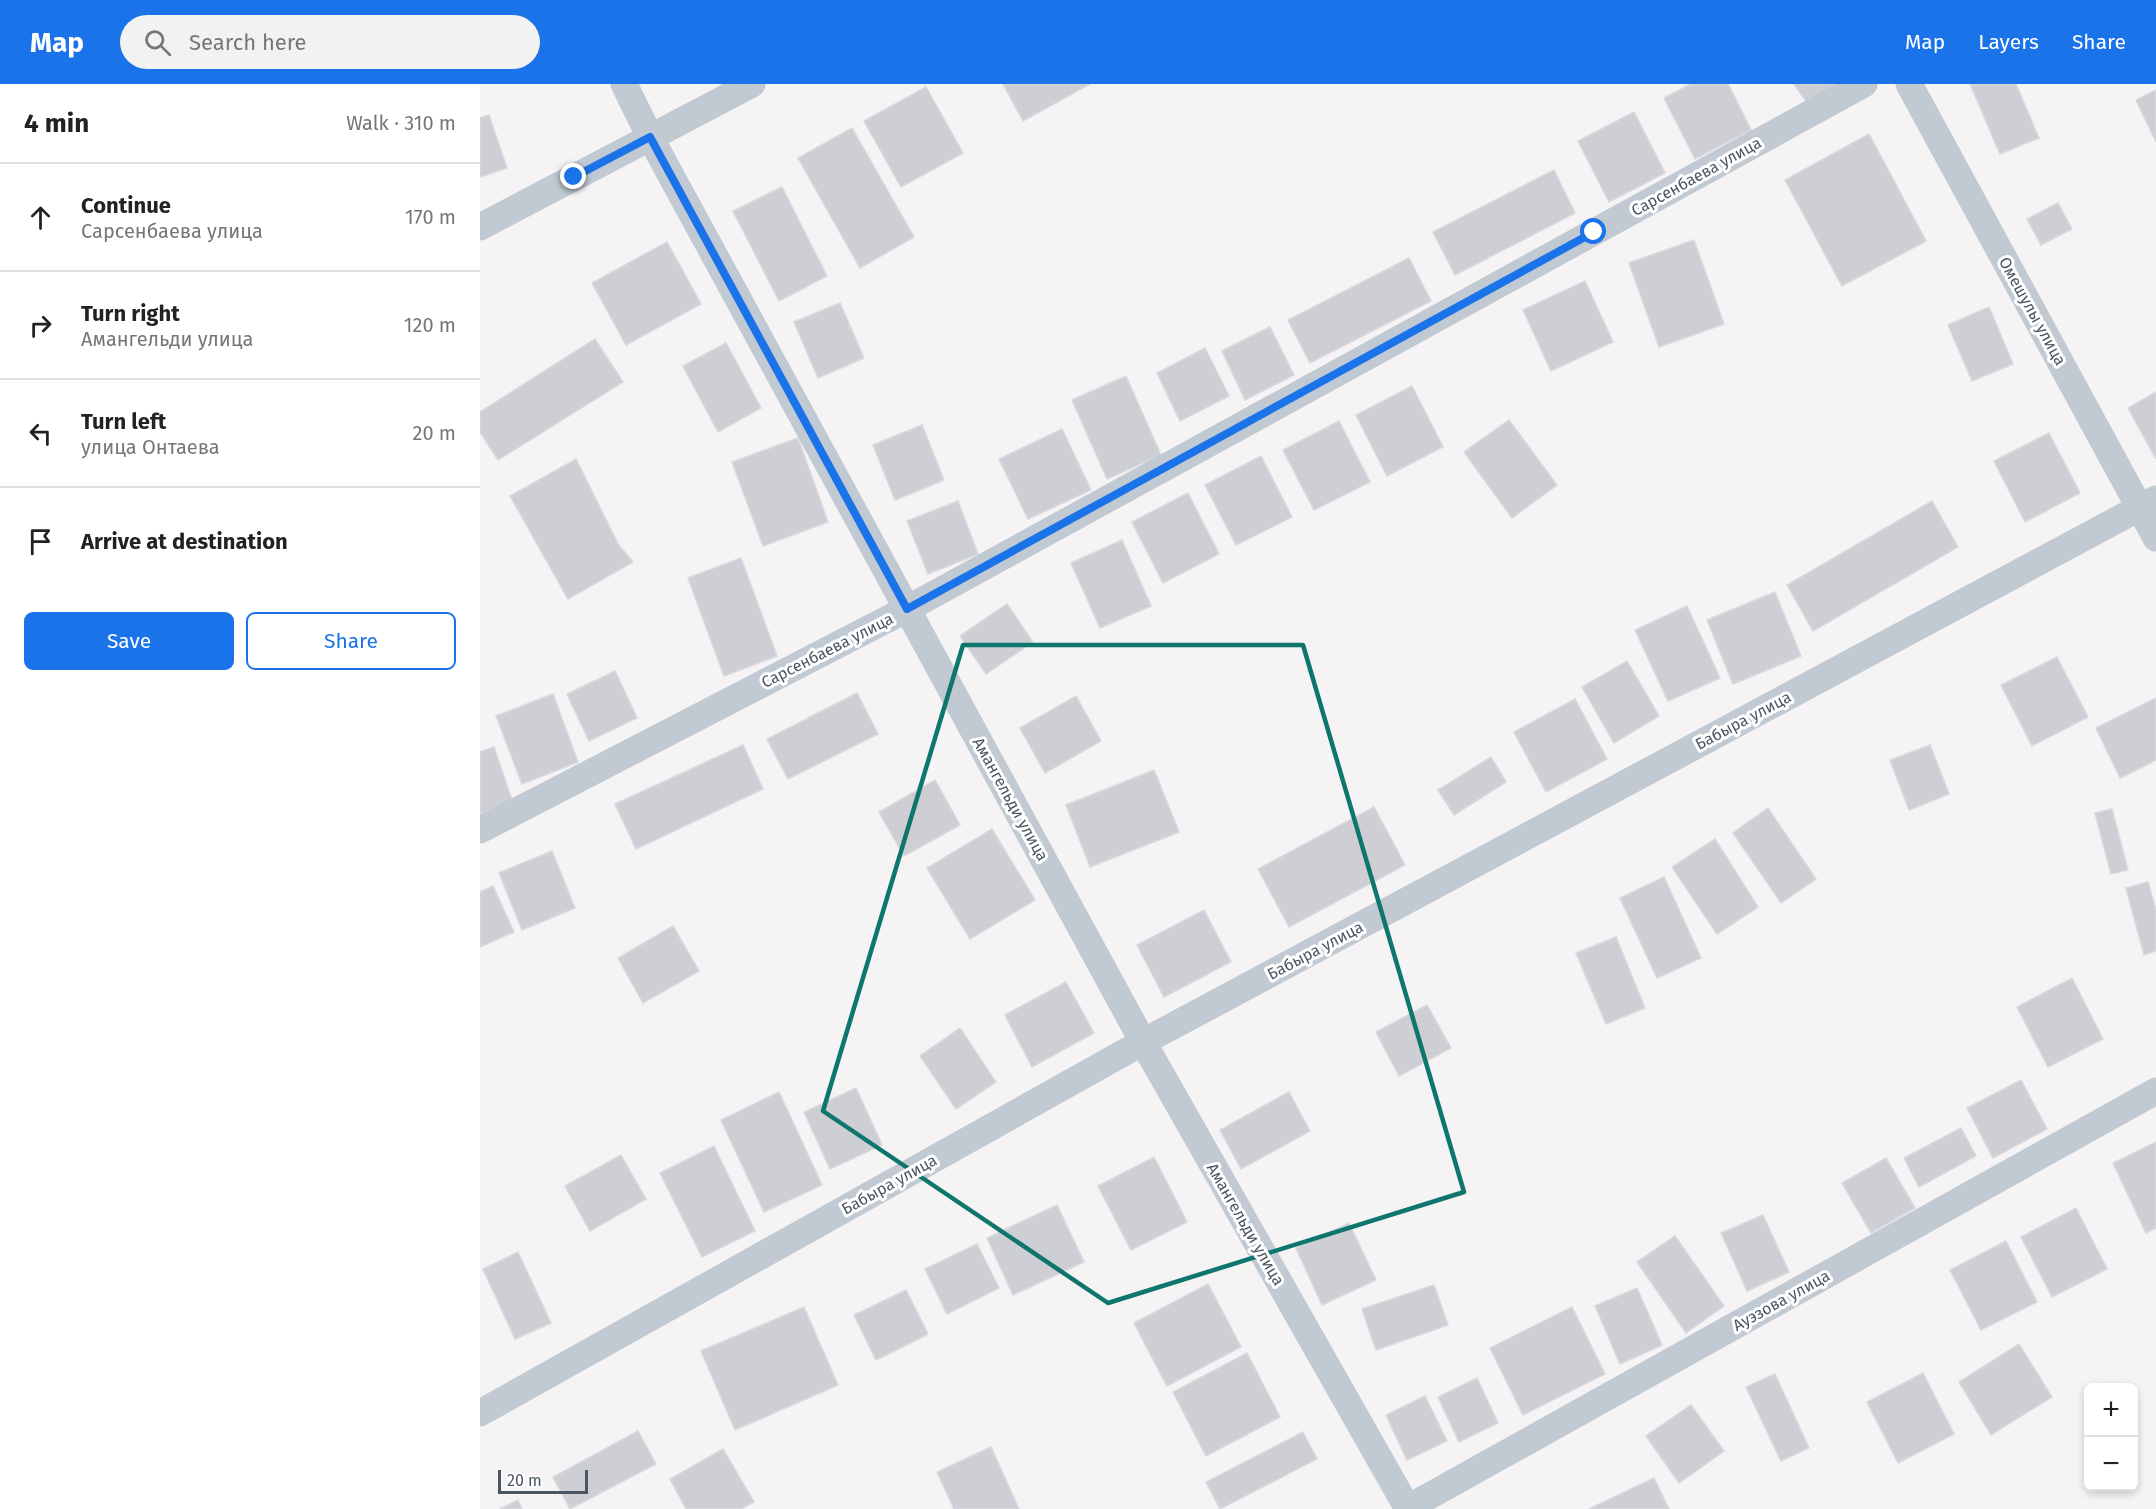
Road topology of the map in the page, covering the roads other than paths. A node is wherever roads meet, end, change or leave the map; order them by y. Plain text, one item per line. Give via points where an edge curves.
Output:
1 (624, 84) edge
2 (752, 84) edge
3 (1864, 84) edge
4 (1909, 84) edge
5 (650, 137) junction
6 (480, 226) edge
7 (2148, 503) edge
8 (2156, 538) edge
9 (907, 609) junction
10 (480, 830) edge
11 (1143, 1042) junction
12 (2156, 1091) edge
13 (480, 1413) edge
14 (1407, 1509) edge

1 - 5 street, Амангельди улица
2 - 5 street
3 - 9 street, Сарсенбаева улица
4 - 7 street, Омешулы улица
5 - 6 street
5 - 9 street, Амангельди улица
7 - 8 street, Омешулы улица
7 - 11 street, Бабыра улица
9 - 10 street, Сарсенбаева улица
9 - 11 street, Амангельди улица
11 - 13 street, Бабыра улица
11 - 14 street, Амангельди улица
12 - 14 street, Ауэзова улица

